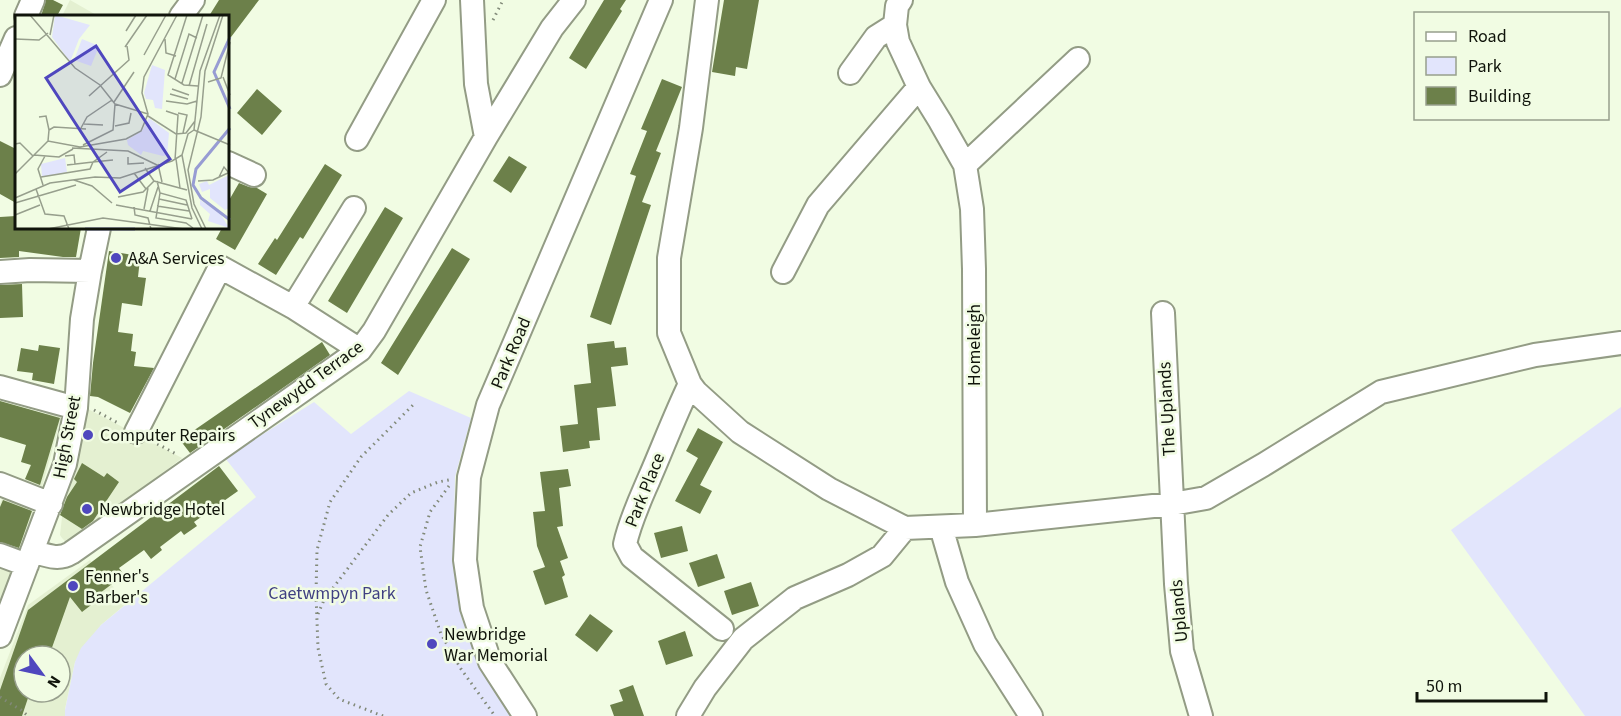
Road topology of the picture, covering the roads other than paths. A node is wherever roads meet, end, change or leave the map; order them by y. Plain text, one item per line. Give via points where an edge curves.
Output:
1 (33, 0) edge
2 (193, 0) edge
3 (434, 0) edge
4 (472, 0) edge
5 (574, 0) edge
6 (662, 0) edge
7 (707, 0) edge
8 (901, 0) edge
9 (26, 15) edge
10 (182, 15) edge
11 (895, 25) junction
12 (15, 43) edge
13 (1078, 59) dead end
14 (850, 73) dead end
15 (0, 75) edge
16 (919, 87) junction
17 (486, 137) junction
18 (357, 139) dead end
19 (230, 164) edge
20 (965, 165) junction
21 (254, 175) dead end
22 (354, 208) dead end
23 (99, 230) edge
24 (90, 271) junction
25 (0, 272) edge
26 (783, 272) dead end
27 (293, 307) junction
28 (1162, 314) dead end
29 (1621, 343) edge
30 (360, 350) junction
31 (690, 384) junction
32 (0, 387) edge
33 (76, 408) junction
34 (136, 432) dead end
35 (0, 484) edge
36 (51, 504) junction
37 (1172, 504) junction
38 (975, 525) junction
39 (941, 526) junction
40 (905, 528) junction
41 (0, 555) edge
42 (30, 558) junction
43 (722, 629) dead end
44 (0, 636) edge
45 (525, 716) edge
46 (688, 716) edge
47 (1031, 716) edge
48 (1201, 716) edge

1 - 9 street
2 - 10 street
3 - 18 street
4 - 17 street via 476,84
5 - 17 street, Tynewydd Terrace via 552,28
6 - 45 street, Park Road via 488,405 468,477 465,560 472,608 490,662
7 - 31 street via 669,258 669,333
8 - 11 street, Homeleigh
11 - 14 street via 876,37
11 - 16 street, Homeleigh via 898,42
12 - 15 street
13 - 20 street
16 - 20 street, Homeleigh
16 - 26 street via 818,205
17 - 30 street, Tynewydd Terrace
19 - 21 street
20 - 38 street, Homeleigh via 972,209
22 - 27 street
23 - 24 street, High Street
24 - 25 street
24 - 33 street, High Street via 82,319
27 - 30 street
27 - 34 street via 220,267
28 - 37 street, The Uplands
29 - 37 street via 1535,355 1381,392 1206,498
30 - 42 street, Tynewydd Terrace via 71,553 58,558
31 - 40 street via 740,432 829,489
31 - 43 street, Park Place via 636,506 625,544 632,557
32 - 33 street
33 - 36 street, High Street via 65,464
35 - 36 street
36 - 42 street, High Street
37 - 38 street
37 - 48 street, Uplands via 1182,651
38 - 39 street
39 - 40 street
39 - 47 street via 957,582 985,644
40 - 46 street via 882,556 795,598 743,639
41 - 42 street, Tynewydd Terrace
42 - 44 street, High Street

